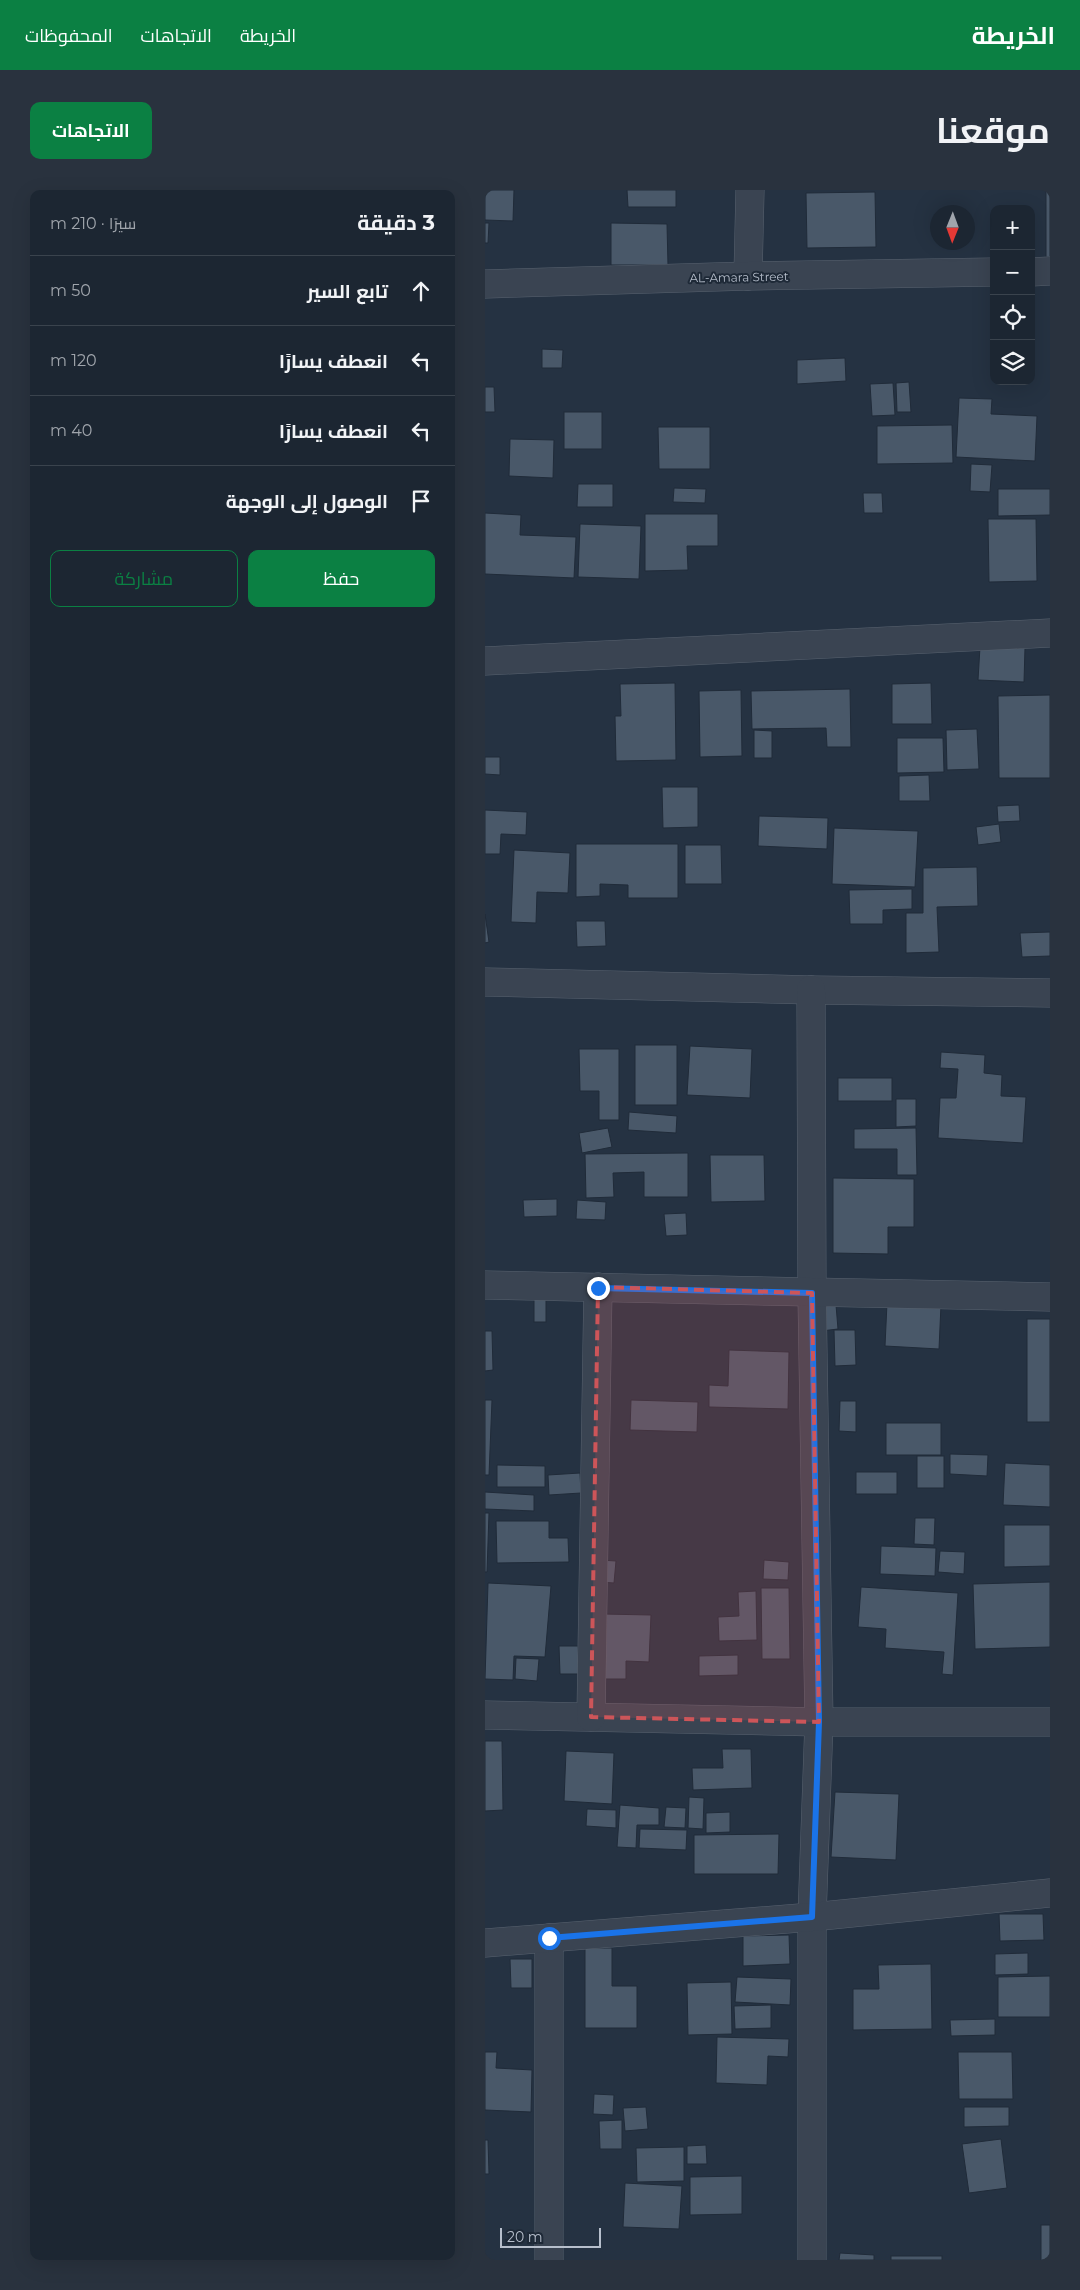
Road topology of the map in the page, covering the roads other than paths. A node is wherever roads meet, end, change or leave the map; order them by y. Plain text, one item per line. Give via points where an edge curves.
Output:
1 (750, 190) edge
2 (990, 272) edge
3 (1035, 272) edge
4 (1050, 272) edge
5 (748, 276) junction
6 (485, 284) edge
7 (1050, 633) edge
8 (485, 660) edge
9 (485, 982) edge
10 (811, 990) junction
11 (1050, 993) edge
12 (485, 1285) edge
13 (598, 1288) junction
14 (812, 1293) junction
15 (1050, 1297) edge
16 (485, 1715) edge
17 (591, 1717) junction
18 (819, 1722) junction
19 (1050, 1722) edge
20 (1050, 1893) edge
21 (812, 1917) junction
22 (549, 1938) junction
23 (485, 1943) edge
24 (549, 2260) edge
25 (812, 2260) edge

1 - 5 street
2 - 5 street, AL-Amara Street
3 - 4 street
5 - 6 street, AL-Amara Street
7 - 8 street
9 - 10 street
10 - 11 street
10 - 14 street
12 - 13 street
13 - 14 street
13 - 17 street
14 - 15 street
14 - 18 street
16 - 17 street
17 - 18 street
18 - 19 street
18 - 21 street
20 - 21 street
21 - 22 street
21 - 25 street
22 - 23 street
22 - 24 street

